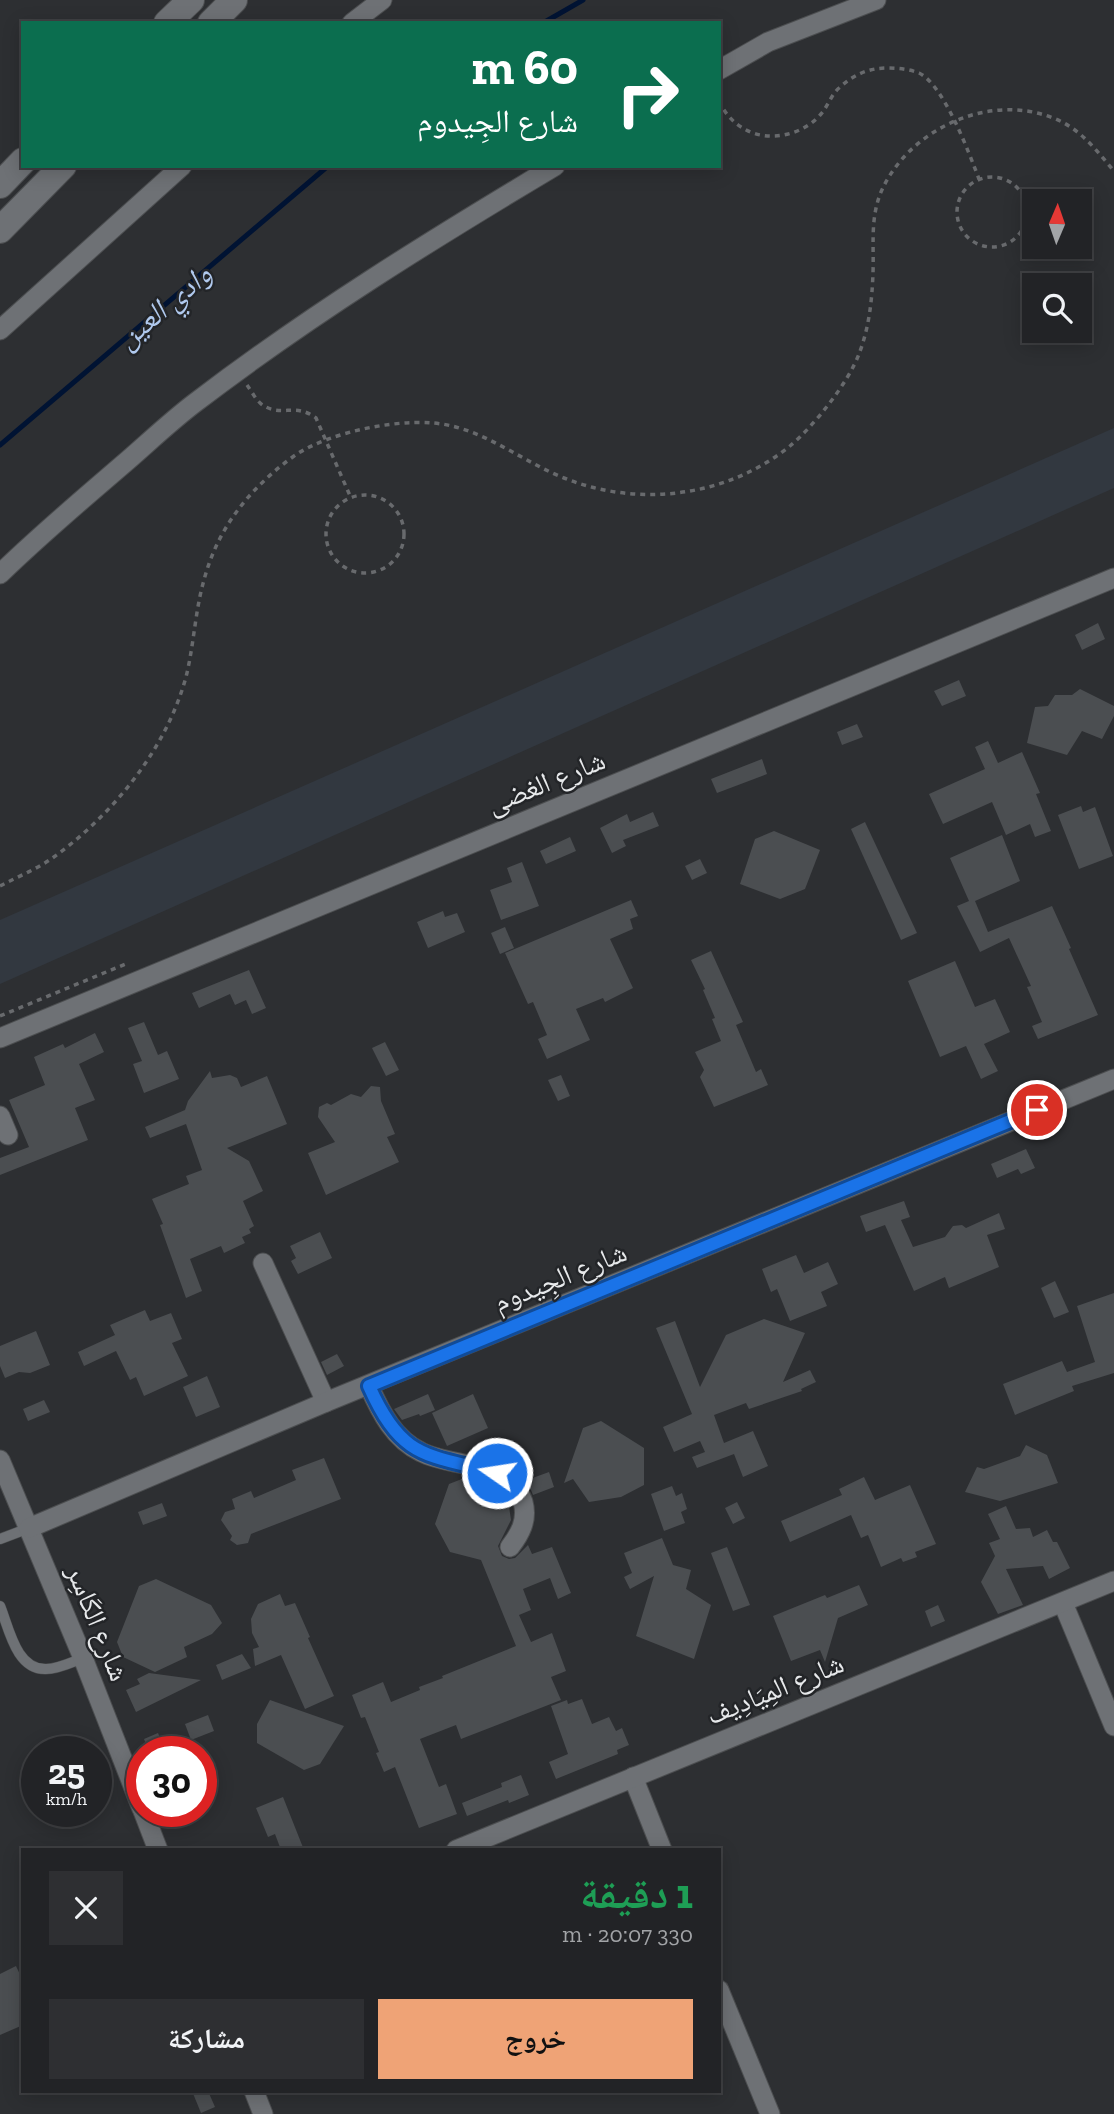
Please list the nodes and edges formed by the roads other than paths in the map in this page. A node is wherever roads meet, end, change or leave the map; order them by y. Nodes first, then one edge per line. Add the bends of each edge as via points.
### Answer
1 (191, 0) edge
2 (234, 0) edge
3 (382, 0) edge
4 (876, 0) edge
5 (169, 21) edge
6 (213, 21) edge
7 (355, 21) edge
8 (721, 69) edge
9 (21, 163) edge
10 (62, 168) edge
11 (180, 168) edge
12 (552, 168) edge
13 (0, 185) edge
14 (0, 230) edge
15 (0, 330) edge
16 (0, 574) edge
17 (1114, 578) edge
18 (0, 1038) edge
19 (1114, 1079) edge
20 (0, 1116) edge
21 (8, 1135) dead end
22 (263, 1263) dead end
23 (369, 1386) junction
24 (326, 1402) junction
25 (0, 1460) edge
26 (29, 1528) junction
27 (0, 1539) edge
28 (510, 1547) dead end
29 (1114, 1581) edge
30 (1063, 1602) junction
31 (0, 1606) edge
32 (83, 1658) junction
33 (1114, 1726) edge
34 (126, 1769) edge
35 (633, 1777) junction
36 (149, 1827) edge
37 (157, 1848) edge
38 (461, 1848) edge
39 (661, 1848) edge
40 (721, 1995) edge
41 (255, 2093) edge
42 (263, 2114) edge
43 (770, 2114) edge

1 - 5 street
2 - 6 street
3 - 7 street
4 - 8 street via 768,42
9 - 13 street
10 - 14 street
11 - 15 street
12 - 16 street via 434,238 239,370 193,404
17 - 18 street, شارع الغضى
19 - 23 street, شارع الجِيدوم
20 - 21 street
22 - 24 street
23 - 24 street, شارع الجِيدوم
23 - 28 street via 390,1427 420,1452 510,1480 524,1506 524,1521
24 - 26 street, شارع الجِيدوم
25 - 26 street, شارع الكَاسِر
26 - 27 lane
26 - 32 street, شارع الكَاسِر
29 - 30 street, شارع المِيَادِيف
30 - 33 street
30 - 35 street, شارع المِيَادِيف
31 - 32 lane via 18,1652 31,1666 50,1669
32 - 34 street, شارع الكَاسِر
35 - 38 street, شارع المِيَادِيف
35 - 39 street
36 - 37 street, شارع الكَاسِر
40 - 43 street
41 - 42 street

